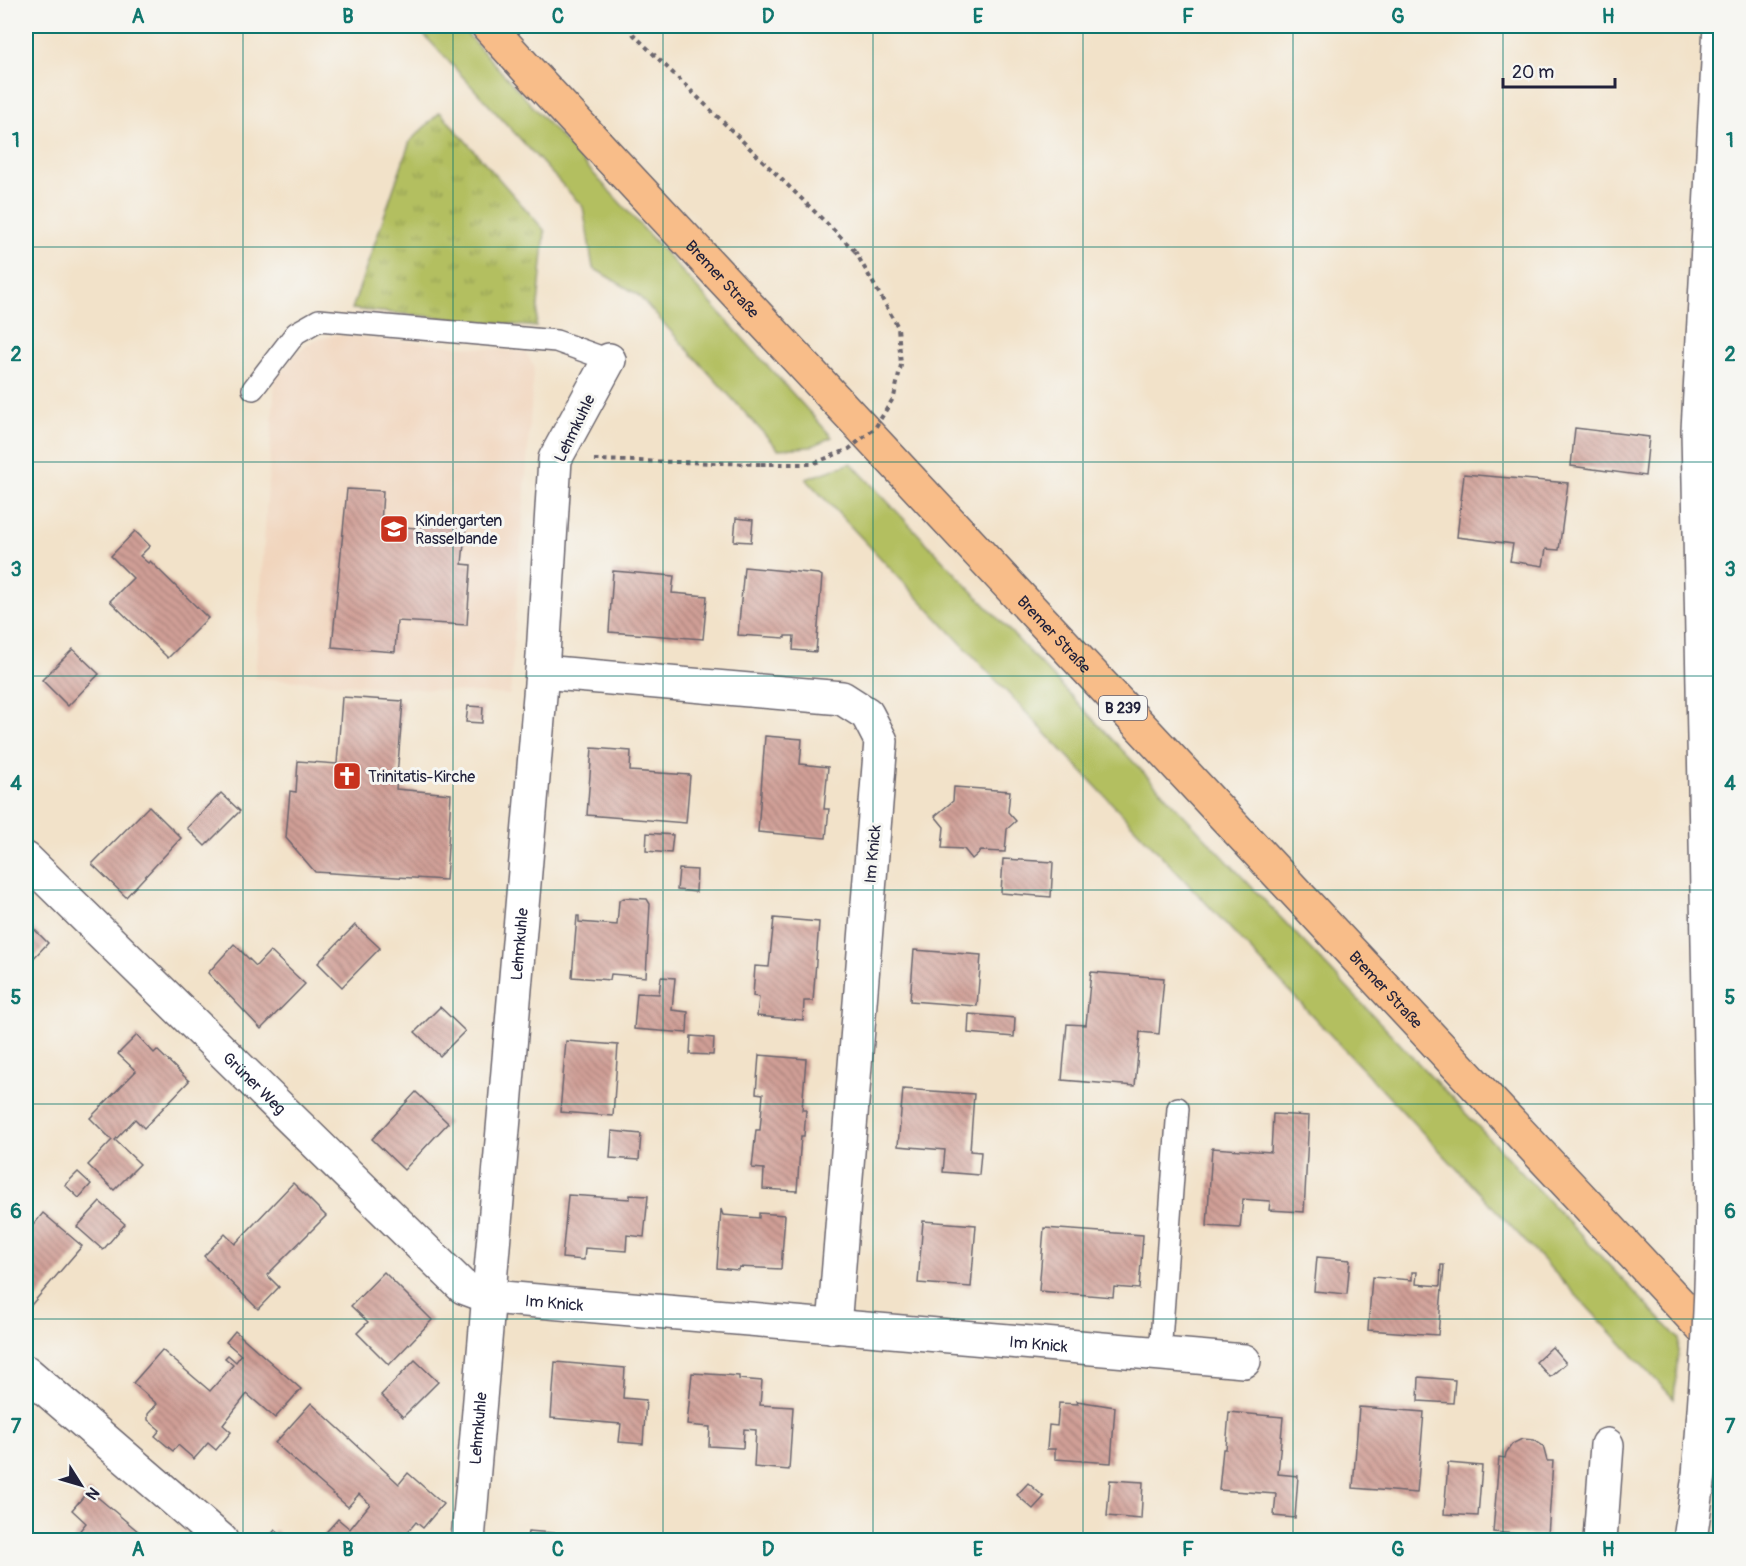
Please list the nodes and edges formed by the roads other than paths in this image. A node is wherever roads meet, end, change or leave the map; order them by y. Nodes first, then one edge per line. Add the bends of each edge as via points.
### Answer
1 (488, 26) edge
2 (1720, 26) edge
3 (609, 360) joint
4 (253, 389) dead end
5 (542, 672) junction
6 (26, 859) edge
7 (1178, 1108) dead end
8 (490, 1297) junction
9 (834, 1327) junction
10 (1720, 1347) edge
11 (1160, 1354) junction
12 (1244, 1361) dead end
13 (26, 1372) edge
14 (1607, 1445) dead end
15 (221, 1540) edge
16 (468, 1540) edge
17 (1600, 1540) edge
18 (1690, 1540) edge

1 - 10 main road, Bremer Straße / B 239
2 - 18 street, bridge via 1698,430 1713,1230 1707,1381
3 - 4 lane via 556,341 320,320 296,333
3 - 5 street, Lehmkuhle via 555,459
5 - 8 street, Lehmkuhle
5 - 9 street, Im Knick via 842,698 867,714 881,741
6 - 8 street, Grüner Weg via 463,1287
7 - 11 lane
8 - 9 street, Im Knick
8 - 16 street, Lehmkuhle
9 - 11 street, Im Knick
11 - 12 street, Im Knick
13 - 15 street
14 - 17 street

